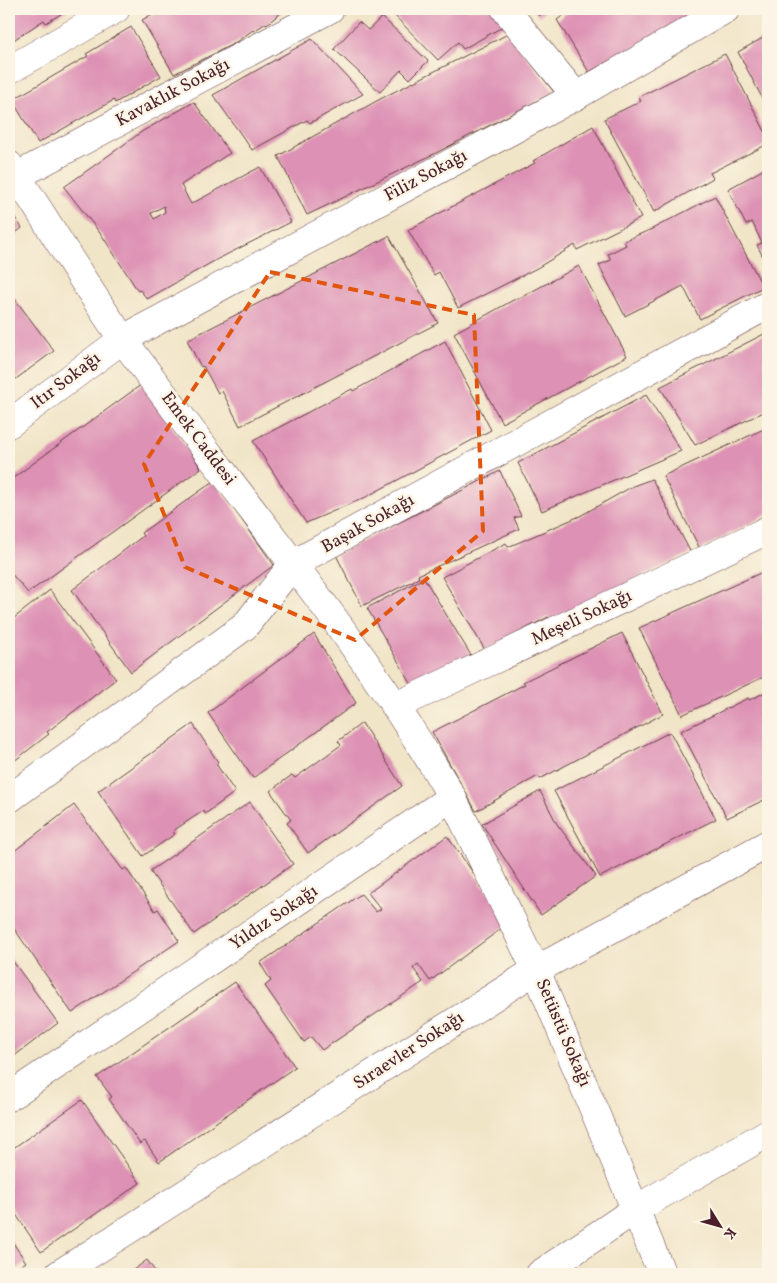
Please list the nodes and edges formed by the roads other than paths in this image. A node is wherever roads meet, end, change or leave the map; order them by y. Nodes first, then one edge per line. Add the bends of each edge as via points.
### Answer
1 (116, 9) edge
2 (330, 9) edge
3 (505, 9) edge
4 (726, 9) edge
5 (9, 70) edge
6 (576, 96) junction
7 (13, 171) edge
8 (768, 305) edge
9 (123, 339) junction
10 (9, 424) edge
11 (768, 530) edge
12 (293, 564) junction
13 (396, 706) junction
14 (452, 798) junction
15 (9, 799) edge
16 (768, 844) edge
17 (536, 970) junction
18 (9, 1097) edge
19 (768, 1133) edge
20 (636, 1210) junction
21 (58, 1274) edge
22 (540, 1274) edge
23 (662, 1274) edge

1 - 5 street
2 - 7 street, Kavaklık Sokağı
3 - 6 street
4 - 6 street, Filiz Sokağı
6 - 9 street, Filiz Sokağı
7 - 9 street, Emek Caddesi
8 - 12 street, Başak Sokağı
9 - 10 street, Itır Sokağı
9 - 12 street, Emek Caddesi
11 - 13 street, Meşeli Sokağı
12 - 13 street, Emek Caddesi
12 - 15 street, Başak Sokağı via 245,626
13 - 14 street
14 - 17 street, Setüstü Sokağı
14 - 18 street, Yıldız Sokağı
16 - 17 street, Sıraevler Sokağı
17 - 20 street, Setüstü Sokağı
17 - 21 street, Sıraevler Sokağı
19 - 20 street
20 - 22 street
20 - 23 street, Setüstü Sokağı

